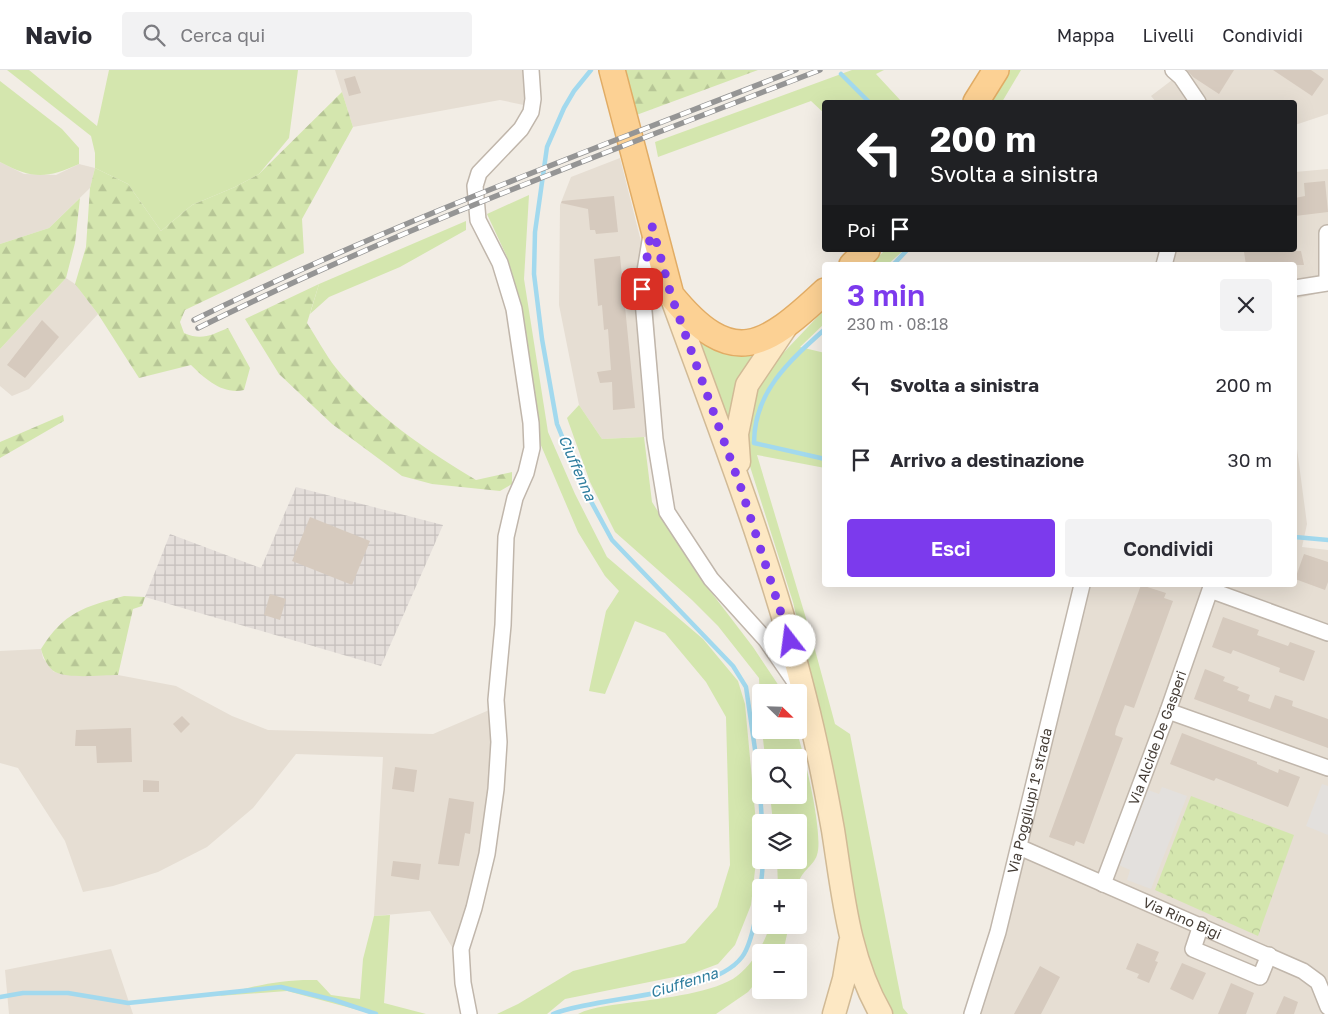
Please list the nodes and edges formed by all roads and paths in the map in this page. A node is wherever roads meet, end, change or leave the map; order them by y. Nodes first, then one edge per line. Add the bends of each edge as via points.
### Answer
1 (531, 70) edge
2 (612, 70) edge
3 (996, 70) edge
4 (1173, 70) edge
5 (977, 100) edge
6 (1197, 100) edge
7 (652, 226) junction
8 (1327, 233) edge
9 (865, 252) edge
10 (855, 262) edge
11 (1297, 288) edge
12 (822, 294) edge
13 (671, 295) junction
14 (786, 327) junction
15 (741, 488) junction
16 (1082, 587) edge
17 (1204, 587) edge
18 (1328, 634) edge
19 (796, 684) edge
20 (802, 684) edge
21 (808, 711) edge
22 (1168, 711) junction
23 (1328, 768) edge
24 (1019, 847) junction
25 (1103, 884) junction
26 (1201, 925) junction
27 (850, 940) junction
28 (1269, 956) junction
29 (1323, 983) edge
30 (1328, 1007) edge
31 (469, 1014) edge
32 (834, 1014) edge
33 (881, 1014) edge
34 (972, 1014) edge

1 - 31 street via 533,99 530,112 521,129 479,173 475,186 478,220 500,263 514,308 532,423 532,448 506,537 496,700 499,742 496,789 487,854 461,949
2 - 7 main road
3 - 5 main road
4 - 6 street
7 - 13 main road
7 - 19 street via 642,289 655,439 667,512 711,579 766,640
8 - 11 street via 1326,282
9 - 10 main road
12 - 14 main road
13 - 14 main road via 694,320 724,340 757,342
13 - 15 main road
14 - 15 main road via 747,386 737,434
15 - 20 main road via 780,604
16 - 24 street, Via Poggilupi 1° strada
17 - 18 street, Via Alcide De Gasperi
17 - 22 street, Via Alcide De Gasperi
21 - 27 main road via 832,827
22 - 23 street
22 - 25 street, Via Alcide De Gasperi
24 - 25 street, Via Rino Bigi
24 - 34 street, Via Poggilupi 1° strada via 987,973
25 - 26 street, Via Rino Bigi
26 - 28 street, Via Rino Bigi
26 - 28 street via 1193,949 1260,977
27 - 32 main road via 843,986
27 - 33 main road via 864,981
28 - 29 street, Via Rino Bigi
29 - 30 street, Via Rino Bigi

